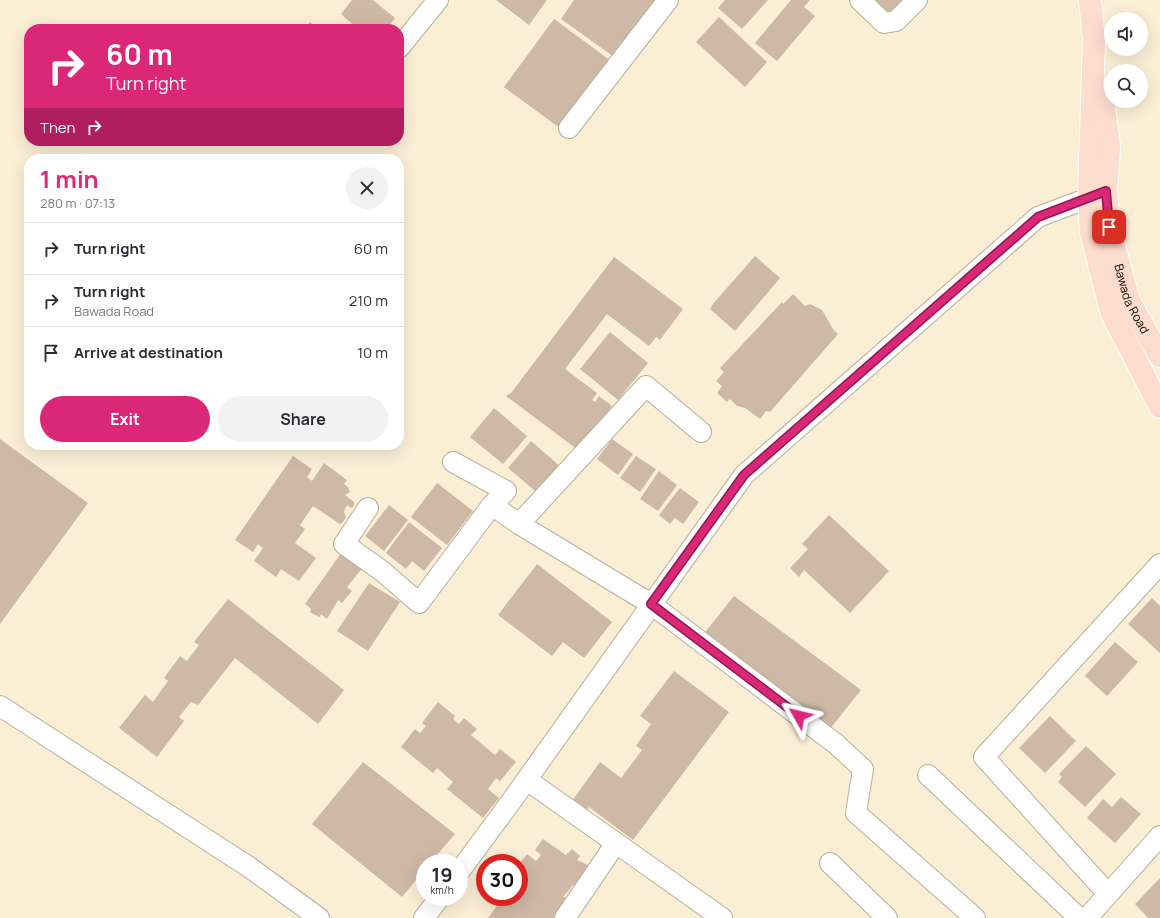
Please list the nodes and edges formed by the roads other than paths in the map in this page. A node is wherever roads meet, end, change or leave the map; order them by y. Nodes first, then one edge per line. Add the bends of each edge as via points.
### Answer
1 (438, 0) edge
2 (668, 0) edge
3 (860, 0) edge
4 (917, 0) edge
5 (1090, 0) edge
6 (1099, 0) edge
7 (404, 42) edge
8 (570, 128) dead end
9 (1098, 194) junction
10 (1160, 356) edge
11 (1160, 407) edge
12 (701, 432) dead end
13 (454, 462) dead end
14 (492, 505) junction
15 (368, 508) dead end
16 (519, 524) junction
17 (1160, 564) edge
18 (651, 604) junction
19 (0, 706) edge
20 (928, 775) dead end
21 (526, 780) junction
22 (1160, 836) edge
23 (616, 843) junction
24 (468, 860) edge
25 (830, 863) dead end
26 (1108, 894) junction
27 (433, 906) edge
28 (319, 918) edge
29 (424, 918) edge
30 (565, 918) edge
31 (722, 918) edge
32 (887, 918) edge
33 (975, 918) edge
34 (1079, 918) edge
35 (1087, 918) edge

1 - 7 street
2 - 8 street
3 - 4 street via 884,23 896,21
5 - 9 main road via 1094,42
6 - 9 main road, Bawada Road via 1103,42 1102,86 1109,147
9 - 10 main road, Bawada Road via 1129,301
9 - 11 main road via 1091,232 1102,280 1112,314
9 - 18 street via 1038,217 744,475
12 - 16 street via 646,386
13 - 14 street via 506,491
14 - 15 street via 419,603 382,571 344,544
14 - 16 street
16 - 18 street
17 - 26 street via 984,757
18 - 21 street
18 - 33 street via 836,744 863,769 856,813
19 - 28 street via 249,867
20 - 34 street
21 - 23 street
21 - 24 street
22 - 26 street
23 - 30 street
23 - 31 street
25 - 32 street
26 - 35 street
27 - 29 street

